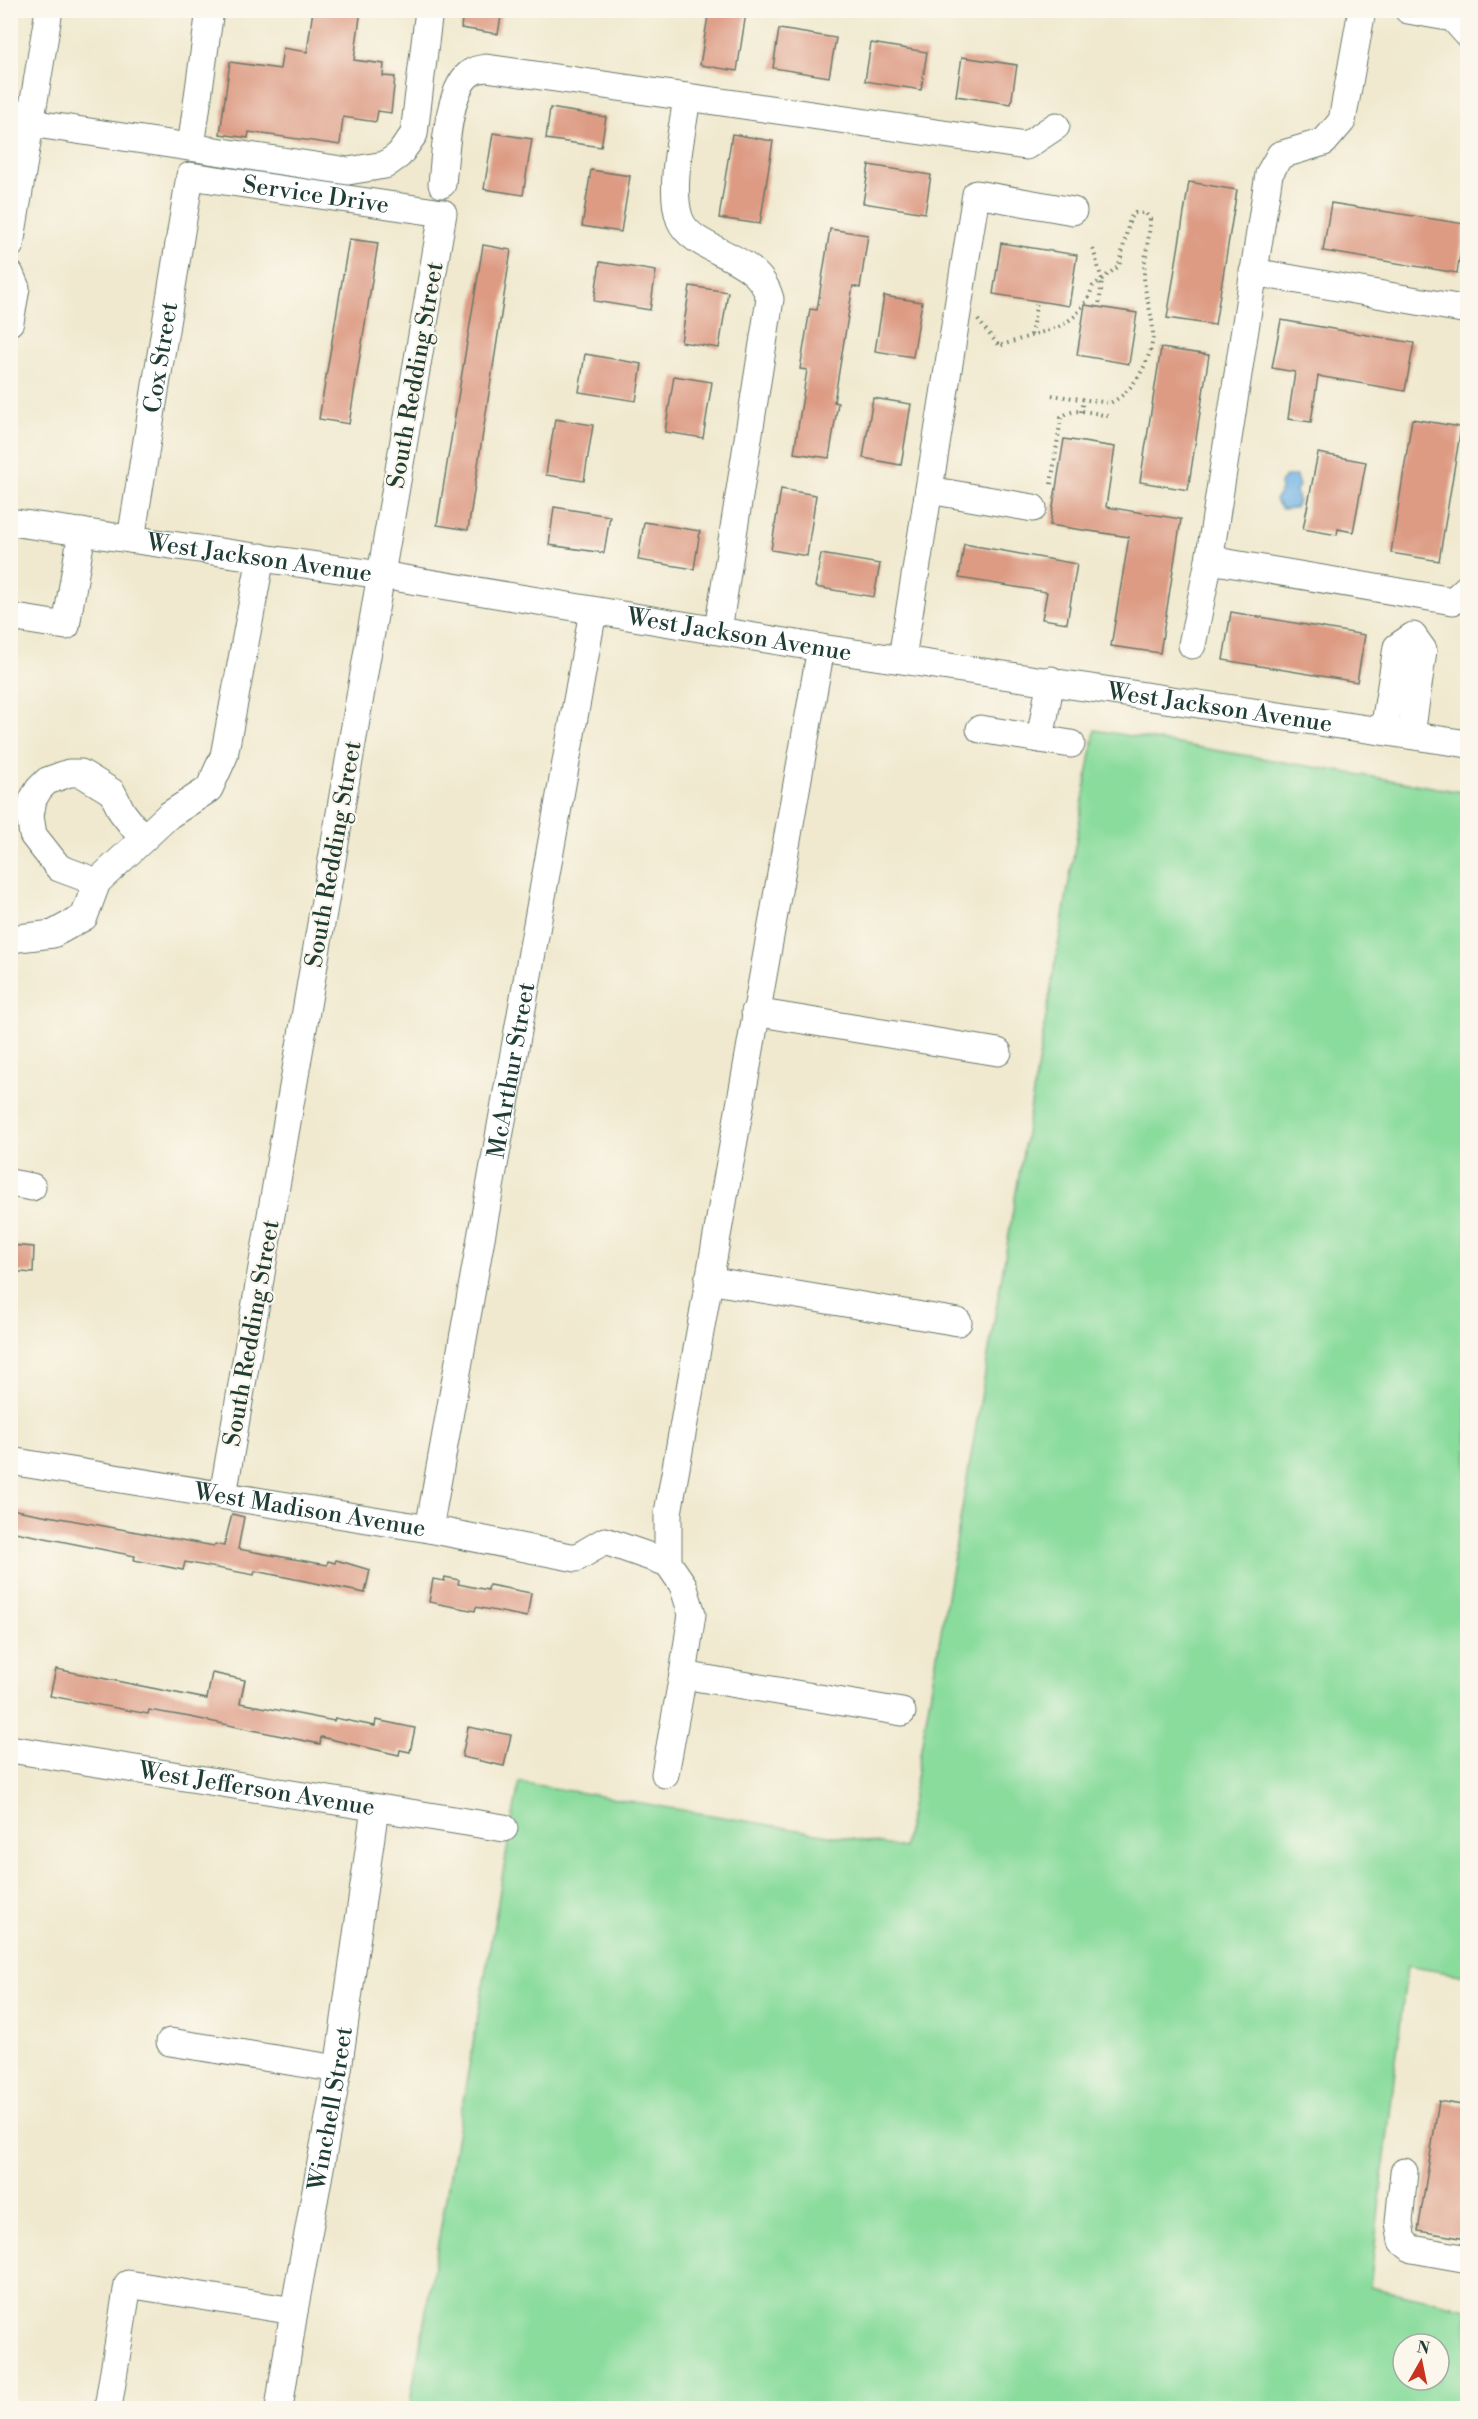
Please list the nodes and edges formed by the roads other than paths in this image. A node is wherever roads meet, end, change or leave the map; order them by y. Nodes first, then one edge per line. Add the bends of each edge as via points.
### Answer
1 (49, 10) edge
2 (210, 10) edge
3 (429, 10) edge
4 (1362, 10) edge
5 (1408, 10) edge
6 (1467, 35) edge
7 (687, 97) junction
8 (21, 122) edge
9 (1056, 126) dead end
10 (191, 147) junction
11 (190, 176) joint
12 (442, 184) dead end
13 (1073, 211) dead end
14 (443, 213) joint
15 (10, 245) edge
16 (1253, 272) junction
17 (10, 274) edge
18 (1467, 310) edge
19 (10, 322) edge
20 (929, 490) junction
21 (1034, 508) dead end
22 (10, 522) edge
23 (82, 532) junction
24 (131, 538) junction
25 (1210, 555) junction
26 (261, 557) junction
27 (381, 575) junction
28 (1467, 587) edge
29 (1420, 596) junction
30 (593, 611) junction
31 (10, 617) edge
32 (718, 630) junction
33 (1413, 636) junction
34 (1192, 645) dead end
35 (821, 648) junction
36 (902, 658) junction
37 (1051, 680) junction
38 (980, 729) dead end
39 (1384, 731) junction
40 (1411, 735) junction
41 (1040, 739) junction
42 (1071, 744) dead end
43 (1467, 744) edge
44 (143, 839) junction
45 (97, 882) junction
46 (10, 939) edge
47 (755, 1012) junction
48 (998, 1052) dead end
49 (708, 1280) junction
50 (958, 1322) dead end
51 (10, 1461) edge
52 (223, 1495) junction
53 (429, 1529) junction
54 (668, 1563) junction
55 (683, 1675) junction
56 (902, 1713) dead end
57 (10, 1749) edge
58 (666, 1774) dead end
59 (375, 1808) junction
60 (504, 1828) dead end
61 (171, 2042) dead end
62 (338, 2069) junction
63 (1404, 2172) dead end
64 (1467, 2259) edge
65 (294, 2311) junction
66 (108, 2409) edge
67 (279, 2409) edge

1 - 8 street
2 - 10 street
3 - 10 street via 414,134 386,165 348,171
4 - 16 street via 1342,121 1324,142 1280,154 1269,174
5 - 6 street via 1453,18
7 - 9 street via 1026,146
7 - 12 street via 486,68 472,72 460,86 452,105
7 - 32 street via 676,196 681,221 690,233 752,270 767,285 770,299
8 - 10 street
8 - 15 street
11 - 14 street, Service Drive
11 - 24 street, Cox Street
13 - 20 street via 976,194
14 - 27 street, South Redding Street
16 - 18 street
16 - 25 street
17 - 19 street via 16,288
20 - 21 street
20 - 36 street
22 - 23 street, West Jackson Avenue
23 - 24 street, West Jackson Avenue
23 - 31 street via 66,626
24 - 26 street, West Jackson Avenue
25 - 29 street via 1222,562
25 - 34 street
26 - 27 street, West Jackson Avenue
26 - 44 street via 224,756 208,789 169,815
27 - 30 street, West Jackson Avenue
27 - 52 street, South Redding Street
28 - 29 street via 1453,601
29 - 33 street
30 - 32 street, West Jackson Avenue
30 - 53 street, McArthur Street
32 - 35 street, West Jackson Avenue
33 - 39 street via 1397,647
33 - 40 street via 1423,650
35 - 36 street, West Jackson Avenue
35 - 47 street
36 - 37 street, West Jackson Avenue
37 - 39 street, West Jackson Avenue
37 - 41 street
38 - 41 street
39 - 40 street, West Jackson Avenue
40 - 43 street, West Jackson Avenue
41 - 42 street
44 - 45 street
44 - 45 street via 112,792 81,773 47,781 33,799 33,835 59,868
45 - 46 street via 84,917 53,934
47 - 48 street
47 - 49 street
49 - 50 street
49 - 54 street via 668,1513
51 - 52 street, West Madison Avenue
52 - 53 street, West Madison Avenue
53 - 54 street, West Madison Avenue via 576,1558 605,1541
54 - 55 street via 683,1585 692,1614
55 - 56 street
55 - 58 street
57 - 59 street, West Jefferson Avenue
59 - 60 street, West Jefferson Avenue
59 - 62 street, Winchell Street
61 - 62 street
62 - 65 street, Winchell Street
63 - 64 street via 1399,2222 1402,2241 1412,2249
65 - 66 street via 128,2284
65 - 67 street, Winchell Street

